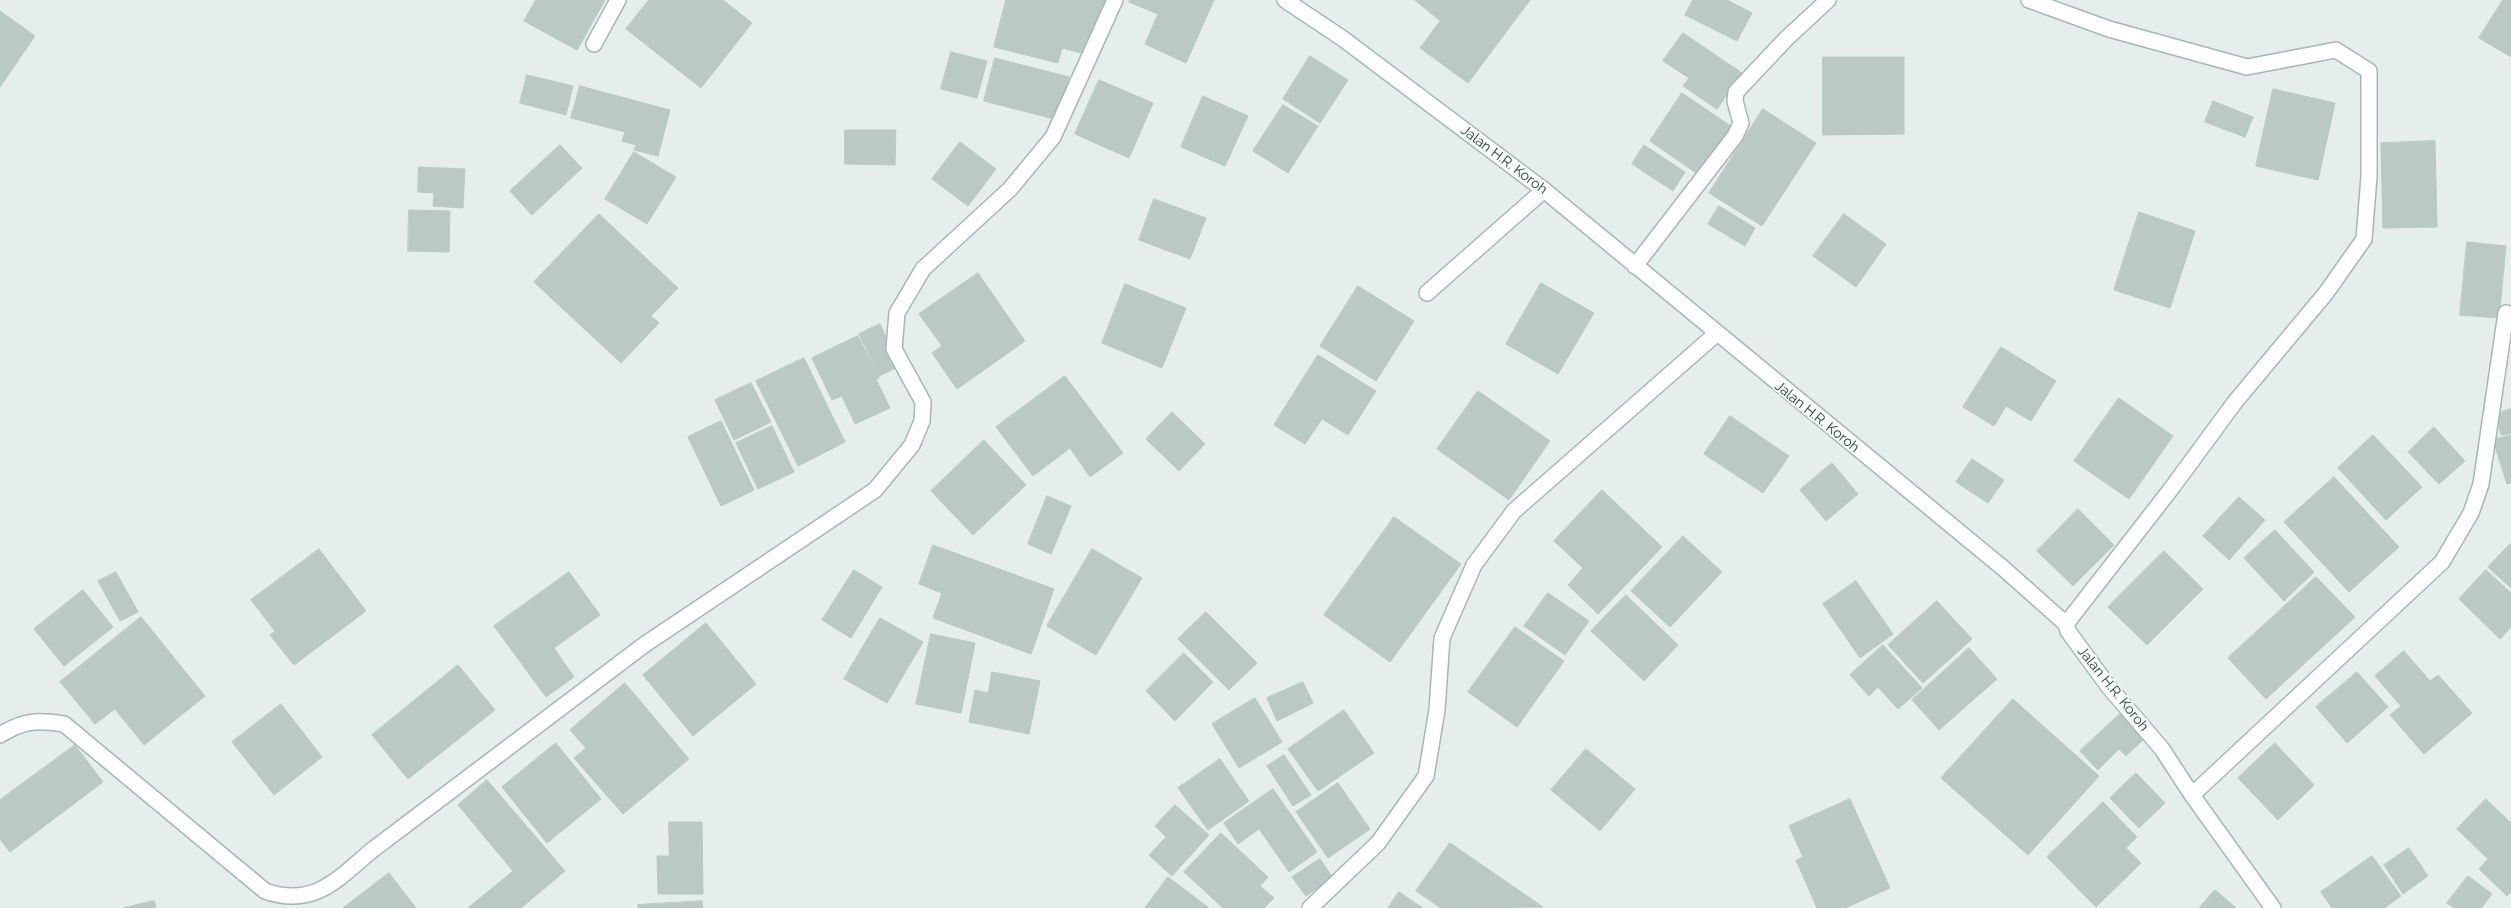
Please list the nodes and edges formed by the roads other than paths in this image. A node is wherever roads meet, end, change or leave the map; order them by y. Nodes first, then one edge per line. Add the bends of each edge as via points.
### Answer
1 (618, 0) edge
2 (1115, 0) edge
3 (1285, 0) edge
4 (1828, 0) edge
5 (2029, 0) edge
6 (594, 44) dead end
7 (1544, 190) junction
8 (1635, 266) junction
9 (1427, 293) dead end
10 (2506, 313) dead end
11 (1716, 334) junction
12 (2066, 624) junction
13 (0, 735) edge
14 (2192, 795) junction
15 (1310, 908) edge
16 (2273, 908) edge

1 - 6 street
2 - 13 street via 1053,138 1010,189 923,269 897,313 894,349 923,402 922,422 912,445 875,490 644,645 371,851 330,886 293,898 265,891 64,724 42,720 18,724
3 - 7 street, Jalan H.R. Koroh via 1342,38
4 - 8 street via 1736,92 1741,123 1735,136
5 - 12 street via 2109,29 2247,67 2336,50 2369,71 2369,177 2364,239 2326,293 2235,402
7 - 8 street, Jalan H.R. Koroh
7 - 9 street
8 - 11 street, Jalan H.R. Koroh
10 - 14 street via 2481,484 2471,513 2442,562
11 - 12 street, Jalan H.R. Koroh via 2003,568
11 - 15 street via 1514,511 1474,565 1442,638 1437,710 1426,776 1378,843
12 - 14 street, Jalan H.R. Koroh via 2108,686 2162,749
14 - 16 street, Jalan H.R. Koroh

